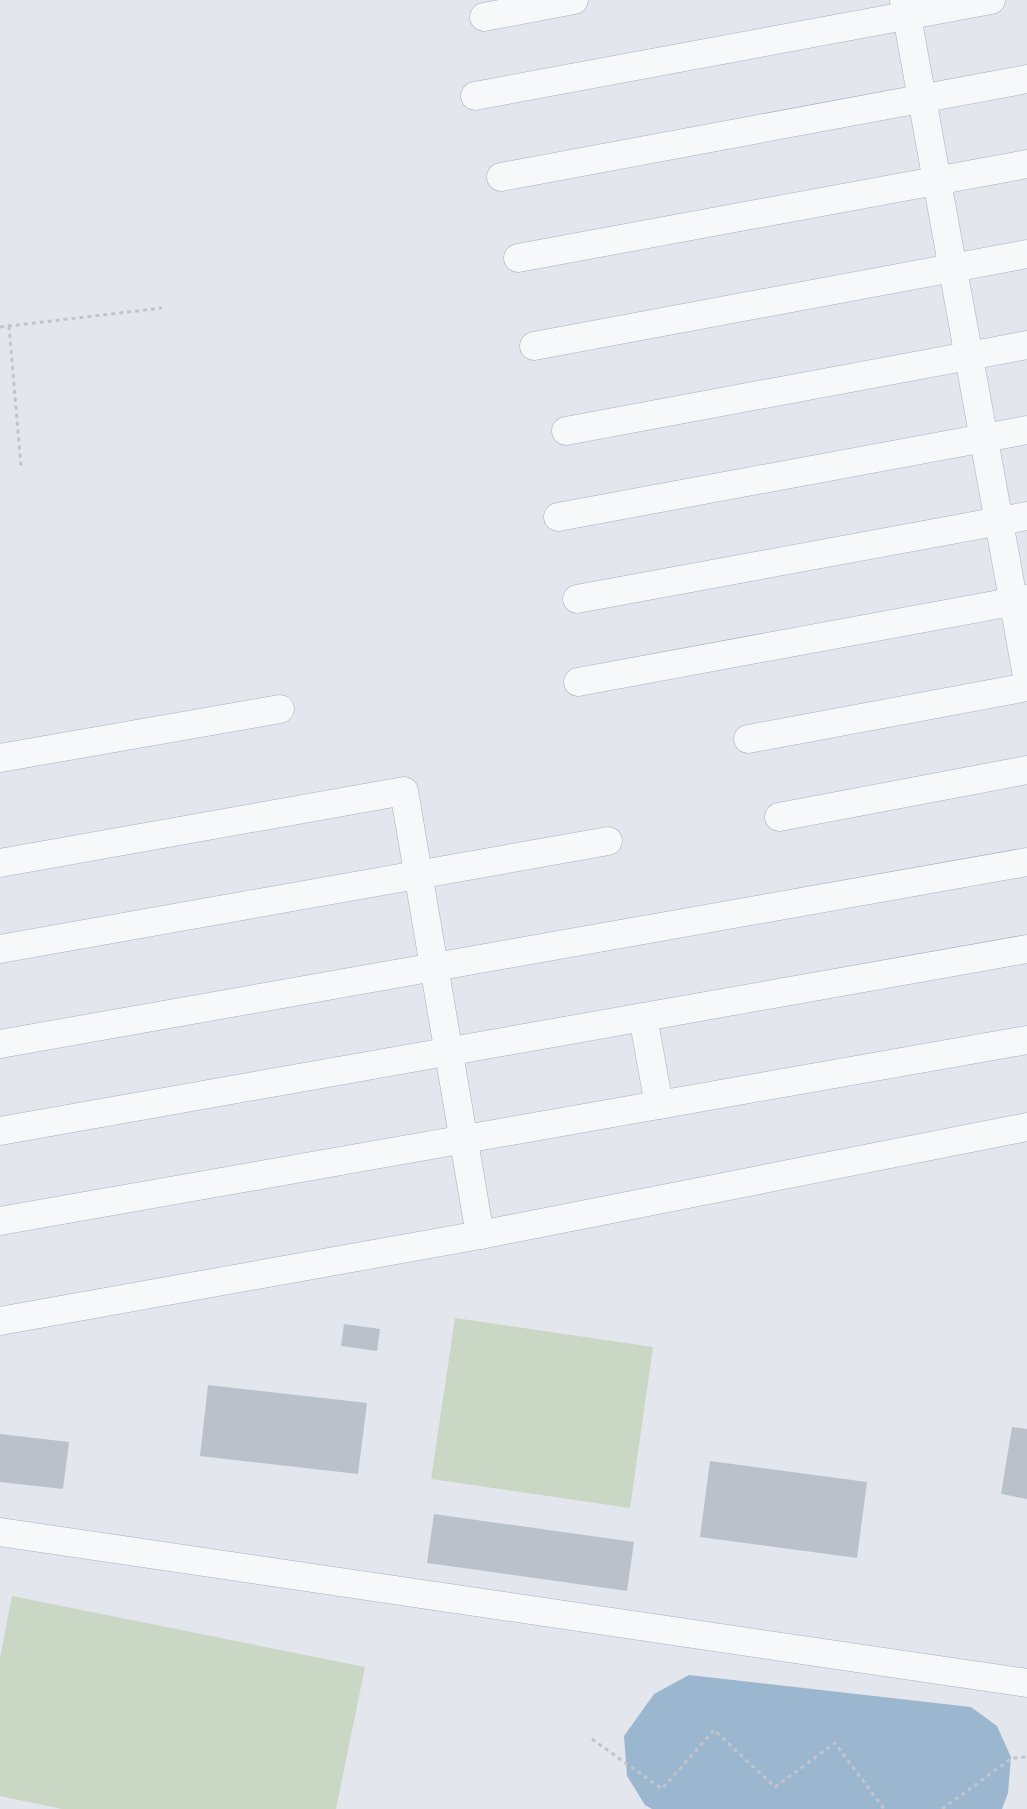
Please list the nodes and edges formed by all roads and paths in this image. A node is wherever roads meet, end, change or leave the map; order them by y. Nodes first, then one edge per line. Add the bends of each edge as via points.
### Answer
1 (574, 0) edge
2 (991, 0) edge
3 (905, 8) edge
4 (484, 17) dead end
5 (1027, 80) edge
6 (474, 96) dead end
7 (922, 99) junction
8 (1027, 164) edge
9 (501, 177) dead end
10 (937, 181) junction
11 (1027, 254) edge
12 (518, 258) dead end
13 (952, 268) junction
14 (162, 308) dead end
15 (9, 326) junction
16 (0, 327) edge
17 (1027, 345) edge
18 (534, 346) dead end
19 (969, 356) junction
20 (1027, 430) edge
21 (566, 431) dead end
22 (984, 438) junction
23 (21, 466) dead end
24 (1027, 516) edge
25 (558, 517) dead end
26 (999, 521) junction
27 (577, 599) dead end
28 (1020, 600) edge
29 (1027, 676) edge
30 (578, 682) dead end
31 (1027, 687) edge
32 (280, 709) dead end
33 (748, 739) dead end
34 (0, 758) edge
35 (1027, 770) edge
36 (779, 816) dead end
37 (608, 841) dead end
38 (0, 862) edge
39 (1027, 862) edge
40 (418, 875) junction
41 (0, 949) edge
42 (1027, 950) edge
43 (434, 967) junction
44 (643, 1017) junction
45 (1027, 1040) edge
46 (0, 1044) edge
47 (449, 1052) junction
48 (659, 1106) junction
49 (1027, 1127) edge
50 (0, 1131) edge
51 (464, 1140) junction
52 (0, 1222) edge
53 (480, 1235) junction
54 (0, 1321) edge
55 (0, 1532) edge
56 (1027, 1683) edge
57 (592, 1739) dead end
58 (1027, 1757) edge
59 (884, 1809) edge
60 (942, 1809) edge

1 - 4 street
2 - 3 street
3 - 6 street
3 - 7 street
5 - 7 street
7 - 9 street
7 - 10 street
8 - 10 street
10 - 12 street
10 - 13 street
11 - 13 street
13 - 18 street
13 - 19 street
14 - 15 path
15 - 16 path
15 - 23 path
17 - 19 street
19 - 21 street
19 - 22 street
20 - 22 street
22 - 25 street
22 - 26 street
24 - 26 street
26 - 27 street
26 - 28 street
28 - 29 street
28 - 30 street
31 - 33 street
32 - 34 street
35 - 36 street
37 - 40 street
38 - 40 street via 404,791
39 - 43 street
40 - 41 street
40 - 43 street
42 - 44 street
43 - 46 street
43 - 47 street
44 - 47 street
44 - 48 street
45 - 48 street
47 - 50 street
47 - 51 street
48 - 51 street
49 - 53 street
51 - 52 street
51 - 53 street
53 - 54 street
55 - 56 street
57 - 59 path via 662,1789 714,1730 775,1787 835,1742
58 - 60 path via 1012,1758

